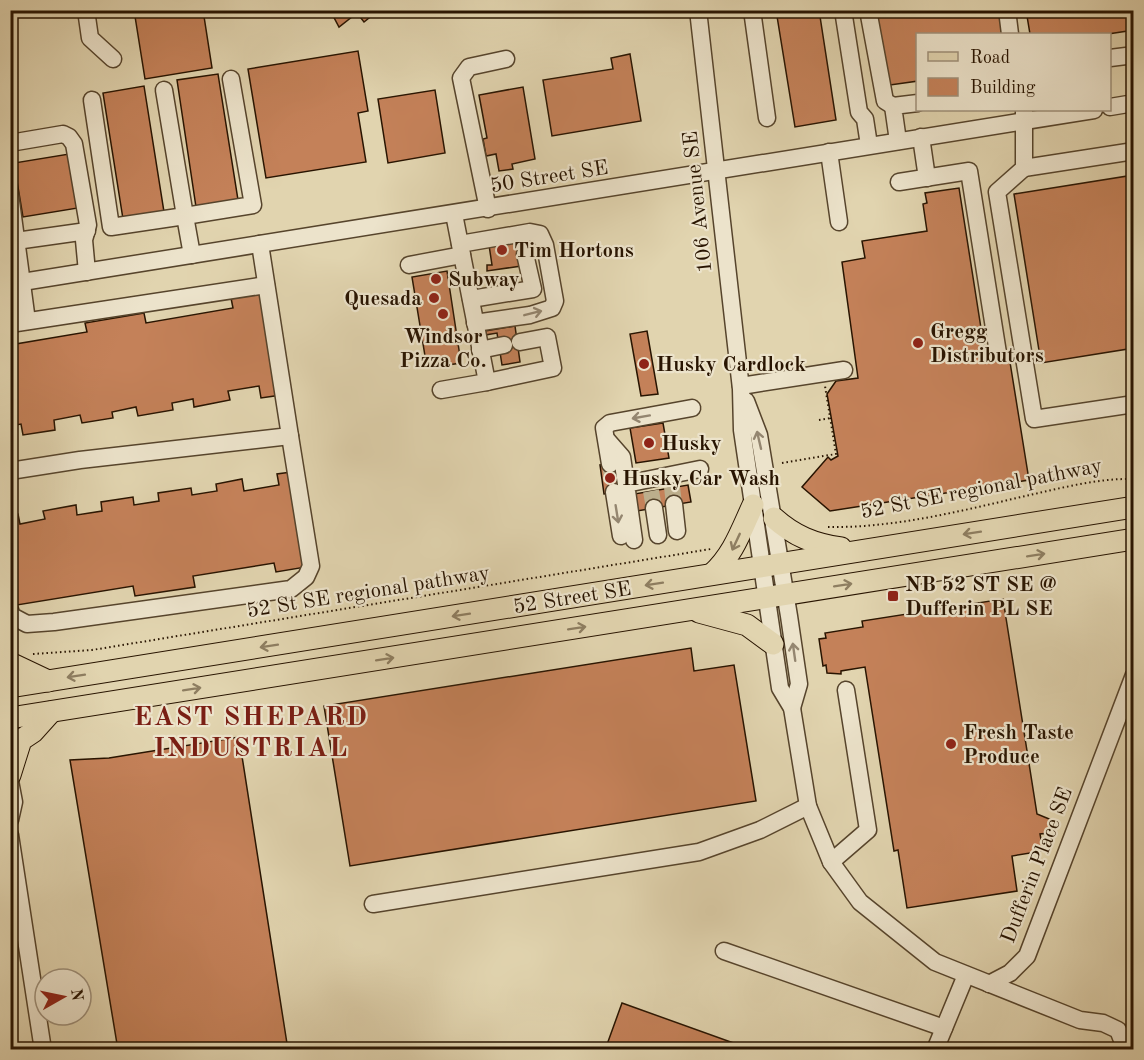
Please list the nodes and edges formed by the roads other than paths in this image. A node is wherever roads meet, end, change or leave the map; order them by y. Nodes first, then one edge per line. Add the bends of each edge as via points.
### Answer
1 (86, 10) edge
2 (698, 10) edge
3 (752, 10) edge
4 (843, 10) edge
5 (868, 10) edge
6 (1007, 10) edge
7 (1018, 10) edge
8 (1010, 33) edge
9 (1021, 33) edge
10 (1134, 55) edge
11 (1111, 58) edge
12 (114, 59) dead end
13 (506, 59) dead end
14 (231, 79) dead end
15 (164, 90) dead end
16 (92, 100) dead end
17 (916, 103) edge
18 (1134, 104) edge
19 (893, 106) junction
20 (1111, 107) edge
21 (1080, 111) edge
22 (1023, 115) edge
23 (767, 118) dead end
24 (921, 137) junction
25 (898, 141) junction
26 (10, 143) edge
27 (868, 145) junction
28 (1134, 151) edge
29 (829, 152) junction
30 (1024, 168) junction
31 (716, 170) junction
32 (927, 178) junction
33 (899, 182) dead end
34 (10, 194) edge
35 (488, 209) junction
36 (454, 214) junction
37 (185, 216) junction
38 (839, 222) dead end
39 (13, 230) edge
40 (87, 231) junction
41 (260, 244) junction
42 (461, 249) junction
43 (525, 254) dead end
44 (192, 255) junction
45 (409, 265) dead end
46 (87, 272) junction
47 (15, 283) edge
48 (266, 285) junction
49 (471, 299) junction
50 (27, 321) junction
51 (475, 323) junction
52 (10, 324) edge
53 (480, 350) junction
54 (998, 353) dead end
55 (844, 370) dead end
56 (487, 382) junction
57 (741, 388) junction
58 (441, 390) dead end
59 (1134, 404) edge
60 (693, 408) dead end
61 (290, 436) junction
62 (608, 441) junction
63 (610, 464) tunnel mouth
64 (700, 469) dead end
65 (10, 471) edge
66 (620, 488) junction
67 (675, 504) tunnel mouth
68 (753, 505) junction
69 (1134, 507) edge
70 (654, 508) tunnel mouth
71 (774, 518) junction
72 (677, 531) dead end
73 (658, 535) dead end
74 (627, 538) dead end
75 (1134, 539) edge
76 (856, 551) junction
77 (771, 565) junction
78 (712, 574) junction
79 (776, 596) junction
80 (10, 610) edge
81 (689, 610) junction
82 (773, 644) junction
83 (18, 659) edge
84 (1134, 675) edge
85 (48, 681) junction
86 (10, 687) edge
87 (846, 690) dead end
88 (792, 708) junction
89 (51, 712) junction
90 (10, 718) edge
91 (10, 775) edge
92 (10, 781) edge
93 (808, 806) junction
94 (10, 820) edge
95 (10, 835) edge
96 (831, 862) junction
97 (13, 863) edge
98 (373, 904) dead end
99 (724, 951) dead end
100 (966, 975) junction
101 (989, 984) junction
102 (944, 1028) junction
103 (43, 1050) edge
104 (935, 1050) edge
105 (1126, 1050) edge

1 - 12 street via 90,38
2 - 31 street, 106 Avenue SE
3 - 23 street
4 - 27 street
5 - 19 street via 879,80 885,101
6 - 8 street
7 - 9 street
10 - 11 street
13 - 35 street via 469,67 461,78
14 - 37 street via 253,205
15 - 37 street
16 - 37 street via 111,227
17 - 19 street
18 - 20 street
19 - 25 street
21 - 22 street, 50 Street SE
22 - 24 street, 50 Street SE
22 - 30 street
24 - 25 street, 50 Street SE
24 - 32 street
25 - 27 street, 50 Street SE
26 - 40 street via 63,134 69,137 74,144
27 - 29 street, 50 Street SE
28 - 30 street
29 - 31 street, 50 Street SE
29 - 38 street
30 - 59 street via 997,192 1034,419
31 - 35 street, 50 Street SE
31 - 57 street, 106 Avenue SE
32 - 33 street
32 - 54 street via 969,171
34 - 39 street
35 - 36 street, 50 Street SE
36 - 41 street, 50 Street SE
36 - 42 street
37 - 44 street
39 - 40 street
39 - 47 street
40 - 46 street
41 - 44 street, 50 Street SE
41 - 48 street
42 - 45 street
42 - 49 street
51 -> 42 street via 552,308 555,301 545,245 540,234 530,232
43 - 49 street via 533,289
44 - 46 street, 50 Street SE
46 - 47 street, 50 Street SE
47 - 50 street
48 - 50 street
48 - 61 street
49 - 51 street
50 - 52 street
51 - 53 street
53 - 56 street
53 - 56 street via 547,337 553,368
55 - 57 street
56 - 58 street
57 - 68 street, 106 Avenue SE via 742,430
71 -> 57 street, 106 Avenue SE via 759,435
60 -> 62 street via 610,423 604,428
61 - 65 street
61 - 80 street via 311,566 306,577 291,589 54,622 27,624 12,616
62 - 63 street
62 - 66 street via 622,457
64 - 66 street via 672,481
66 - 74 street
67 - 72 street
68 - 77 street, 106 Avenue SE
68 -> 78 main road via 734,548
69 -> 76 main road, 52 Street SE
70 - 73 street
71 - 76 main road via 787,530 813,543
71 - 77 street, 106 Avenue SE
79 -> 75 main road, 52 Street SE
76 - 77 main road, 52 Street SE
77 - 78 main road, 52 Street SE
77 - 79 street, 106 Avenue SE
78 -> 85 main road, 52 Street SE
79 - 81 main road, 52 Street SE
79 - 82 street
88 -> 79 street via 799,684
81 - 82 main road via 747,625
89 -> 81 main road, 52 Street SE
82 - 88 street via 780,688
83 - 85 main road
84 - 101 street, Dufferin Place SE via 1027,956 1010,973
85 - 86 main road, 52 Street SE
87 - 96 street via 868,830
88 - 93 street
89 - 90 main road, 52 Street SE
89 - 91 main road via 21,740
92 - 94 street via 14,802
93 - 96 street
93 - 98 street via 760,830 699,852
95 - 97 street
96 - 100 street via 860,902 935,962
97 - 103 street
99 - 102 street
100 - 101 street
100 - 102 street
101 - 105 street via 1080,1020 1118,1030
102 - 104 street

